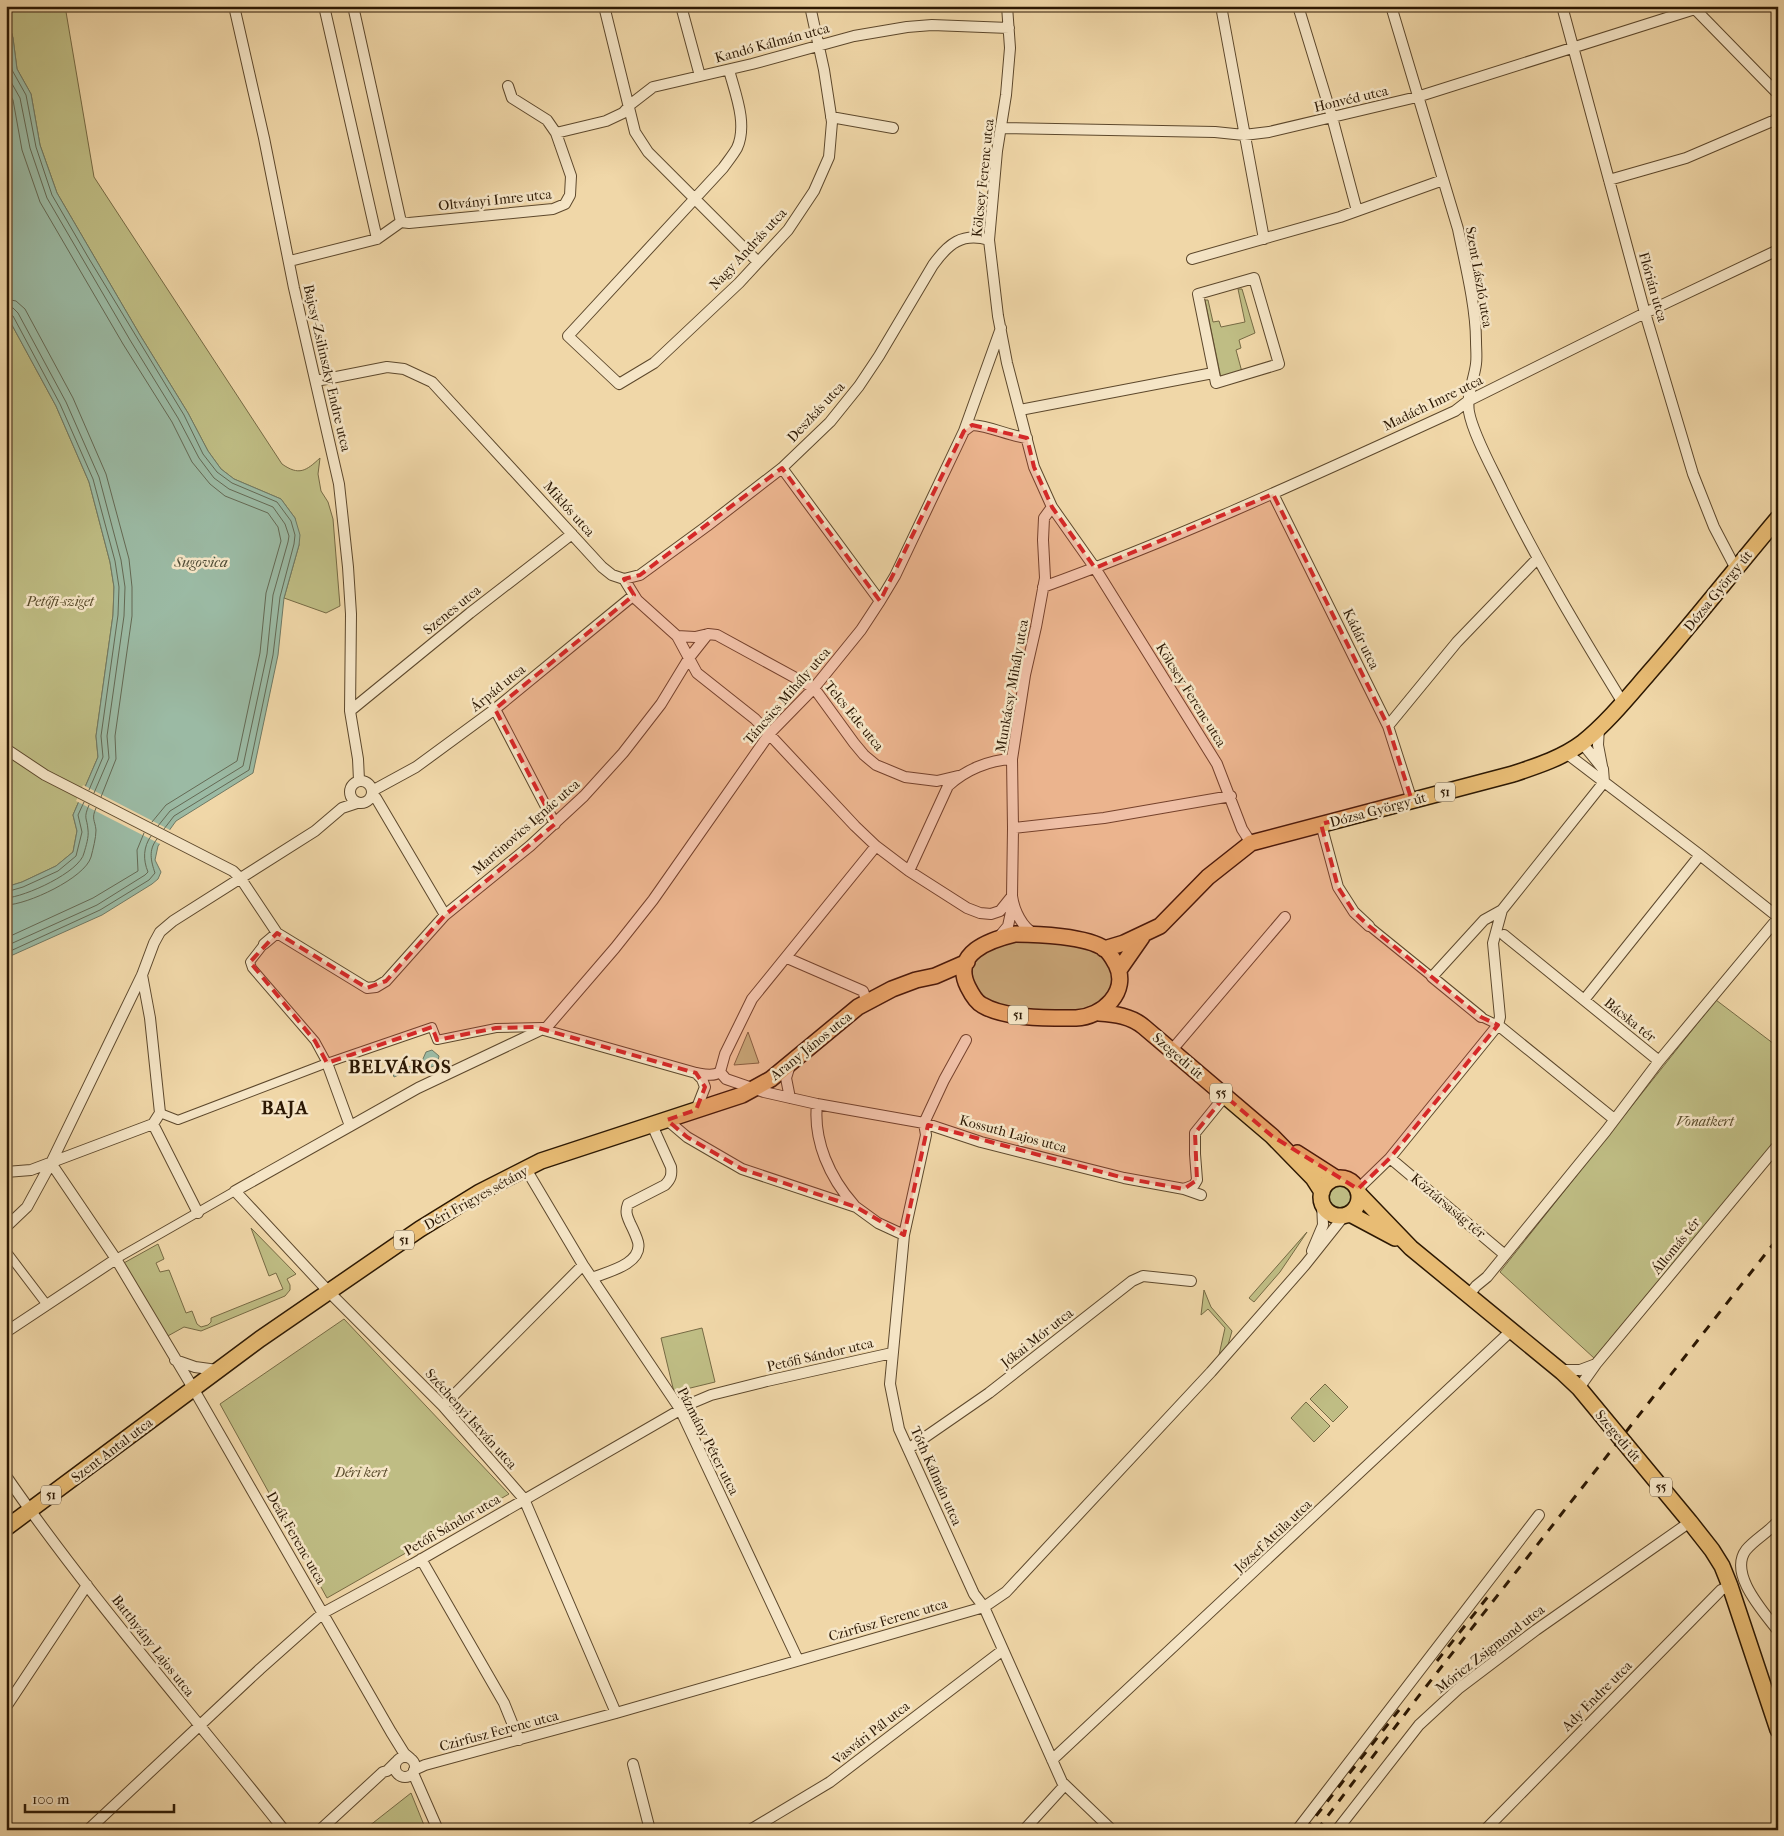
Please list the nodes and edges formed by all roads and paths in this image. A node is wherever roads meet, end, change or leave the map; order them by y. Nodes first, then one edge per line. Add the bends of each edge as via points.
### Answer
1 (234, 6) edge
2 (324, 6) edge
3 (353, 6) edge
4 (604, 6) edge
5 (681, 6) edge
6 (810, 6) edge
7 (1007, 6) edge
8 (1222, 6) edge
9 (1298, 6) edge
10 (1392, 6) edge
11 (1562, 6) edge
12 (1693, 8) edge
13 (1008, 28) junction
14 (818, 46) junction
15 (1573, 49) junction
16 (728, 70) junction
17 (700, 76) junction
18 (508, 86) dead end
19 (1778, 94) edge
20 (1417, 97) junction
21 (628, 108) junction
22 (1778, 115) edge
23 (832, 117) junction
24 (1332, 117) junction
25 (893, 128) dead end
26 (1000, 128) junction
27 (556, 133) junction
28 (1244, 134) junction
29 (1443, 180) junction
30 (1609, 180) junction
31 (695, 198) junction
32 (1357, 211) junction
33 (401, 222) junction
34 (377, 239) junction
35 (1264, 239) junction
36 (989, 240) junction
37 (1778, 250) edge
38 (1192, 259) dead end
39 (290, 261) junction
40 (758, 262) junction
41 (1645, 313) junction
42 (1000, 328) junction
43 (1209, 373) junction
44 (316, 381) junction
45 (1468, 401) junction
46 (1020, 410) junction
47 (964, 432) junction
48 (1027, 438) junction
49 (782, 468) junction
50 (1273, 494) junction
51 (1052, 507) junction
52 (1778, 518) edge
53 (572, 534) junction
54 (1538, 559) junction
55 (1095, 568) junction
56 (1736, 568) junction
57 (624, 580) junction
58 (1043, 587) junction
59 (634, 595) junction
60 (880, 600) junction
61 (708, 634) junction
62 (677, 636) junction
63 (688, 658) junction
64 (814, 688) junction
65 (1623, 703) junction
66 (495, 709) junction
67 (350, 711) junction
68 (1388, 726) junction
69 (1599, 727) junction
70 (770, 733) junction
71 (1582, 743) junction
72 (6, 748) edge
73 (1566, 753) junction
74 (1012, 758) junction
75 (1603, 769) junction
76 (958, 776) junction
77 (1604, 782) junction
78 (354, 791) junction
79 (372, 793) junction
80 (1231, 796) junction
81 (1412, 801) junction
82 (555, 824) junction
83 (1321, 824) junction
84 (1014, 828) junction
85 (1251, 843) junction
86 (876, 846) junction
87 (1700, 854) junction
88 (909, 870) junction
89 (241, 879) junction
90 (1012, 899) junction
91 (1502, 910) junction
92 (445, 915) junction
93 (1285, 916) dead end
94 (1778, 918) edge
95 (1369, 926) joint
96 (277, 933) junction
97 (1038, 934) junction
98 (1143, 935) junction
99 (1504, 935) dead end
100 (998, 939) junction
101 (264, 944) joint
102 (1104, 948) junction
103 (787, 958) junction
104 (966, 962) junction
105 (1119, 970) junction
106 (142, 975) junction
107 (935, 976) junction
108 (1432, 977) junction
109 (967, 985) junction
110 (1118, 990) junction
111 (1584, 1000) junction
112 (866, 1002) junction
113 (1099, 1013) junction
114 (1481, 1017) joint
115 (1138, 1022) junction
116 (1498, 1025) junction
117 (545, 1029) junction
118 (966, 1040) dead end
119 (1171, 1051) junction
120 (1659, 1061) junction
121 (327, 1063) junction
122 (790, 1065) junction
123 (720, 1072) junction
124 (696, 1073) junction
125 (754, 1089) junction
126 (1225, 1096) junction
127 (790, 1098) junction
128 (817, 1104) junction
129 (696, 1110) junction
130 (160, 1113) junction
131 (668, 1120) junction
132 (1614, 1120) junction
133 (924, 1123) junction
134 (152, 1124) junction
135 (652, 1125) junction
136 (350, 1126) junction
137 (1272, 1136) junction
138 (1778, 1145) edge
139 (1390, 1158) junction
140 (6, 1160) edge
141 (52, 1163) junction
142 (526, 1169) junction
143 (8, 1172) edge
144 (1336, 1178) junction
145 (1184, 1189) junction
146 (235, 1191) junction
147 (1358, 1191) junction
148 (1201, 1195) dead end
149 (1322, 1197) junction
150 (856, 1207) junction
151 (198, 1213) junction
152 (1347, 1215) junction
153 (10, 1223) edge
154 (904, 1235) junction
155 (1410, 1248) junction
156 (6, 1251) edge
157 (1506, 1255) junction
158 (116, 1259) junction
159 (583, 1265) junction
160 (1305, 1265) junction
161 (592, 1278) junction
162 (1191, 1281) dead end
163 (329, 1292) junction
164 (1468, 1296) junction
165 (47, 1305) junction
166 (1511, 1331) junction
167 (6, 1332) edge
168 (892, 1353) junction
169 (175, 1360) junction
170 (1596, 1364) junction
171 (217, 1370) junction
172 (1559, 1370) junction
173 (193, 1388) junction
174 (1578, 1388) junction
175 (443, 1406) junction
176 (680, 1409) junction
177 (908, 1450) junction
178 (6, 1476) edge
179 (524, 1499) junction
180 (30, 1511) junction
181 (1539, 1515) dead end
182 (1690, 1522) junction
183 (1778, 1522) edge
184 (6, 1528) edge
185 (421, 1559) junction
186 (87, 1585) junction
187 (1730, 1586) junction
188 (984, 1607) junction
189 (323, 1613) junction
190 (1778, 1631) edge
191 (1004, 1650) junction
192 (798, 1660) junction
193 (6, 1707) edge
194 (1775, 1709) edge
195 (616, 1713) junction
196 (199, 1727) junction
197 (1778, 1730) edge
198 (391, 1732) junction
199 (520, 1740) junction
200 (1052, 1760) junction
201 (397, 1761) junction
202 (633, 1764) dead end
203 (409, 1769) junction
204 (387, 1771) junction
205 (1064, 1786) junction
206 (88, 1830) edge
207 (283, 1830) edge
208 (320, 1830) edge
209 (438, 1830) edge
210 (650, 1830) edge
211 (750, 1830) edge
212 (1024, 1830) edge
213 (1112, 1830) edge
214 (1297, 1830) edge
215 (1337, 1830) edge
216 (1486, 1830) edge

1 - 39 street, Bajcsy-Zsilinszky Endre utca
2 - 34 street
3 - 33 street
4 - 21 street
5 - 17 street
6 - 14 street, Nagy András utca
7 - 13 street, Kölcsey Ferenc utca
8 - 28 street
9 - 24 street
10 - 20 street, Szent László utca
11 - 15 street, Flórián utca
12 - 15 street, Honvéd utca
12 - 19 street
13 - 14 street, Kandó Kálmán utca via 907,27
13 - 26 street, Kölcsey Ferenc utca via 1010,48
14 - 16 street, Kandó Kálmán utca
14 - 23 street, Nagy András utca
15 - 20 street, Honvéd utca
15 - 30 street, Flórián utca
16 - 17 street, Kandó Kálmán utca
16 - 31 street via 739,111 741,132 737,148
17 - 21 street, Kandó Kálmán utca via 653,87
18 - 27 street, Oltványi Imre utca via 512,98 547,120
20 - 24 street, Honvéd utca
20 - 29 street, Szent László utca
21 - 27 street, Kandó Kálmán utca via 606,121
21 - 31 street via 635,132 648,152
22 - 30 street via 1775,120 1686,158
23 - 25 street
23 - 40 street, Nagy András utca via 829,157 814,191 788,230
24 - 28 street, Honvéd utca via 1270,132
24 - 32 street
26 - 28 street, Honvéd utca
26 - 36 street, Kölcsey Ferenc utca
27 - 33 street, Oltványi Imre utca via 571,176 570,195 565,204 553,209
28 - 35 street
29 - 32 street
29 - 45 street, Szent László utca via 1458,229 1476,338 1476,364
30 - 41 street, Flórián utca
31 - 40 street
31 - 40 street, Nagy András utca via 568,336 619,384 654,362
32 - 35 street
33 - 34 street
34 - 39 street
35 - 38 street
36 - 42 street, Kölcsey Ferenc utca
36 - 49 street, Deszkás utca via 978,237 962,240 942,252 858,386 830,422
37 - 41 street, Madách Imre utca
39 - 44 street, Bajcsy-Zsilinszky Endre utca
41 - 45 street, Madách Imre utca
41 - 56 street, Flórián utca via 1693,474 1714,527
42 - 46 street, Kölcsey Ferenc utca
42 - 47 street, Táncsics Mihály utca
43 - 43 street via 1216,383 1279,364 1254,278 1198,294
43 - 46 street
44 - 53 street, Miklós utca via 387,367 419,374 432,382
44 - 67 street, Bajcsy-Zsilinszky Endre utca via 343,515 351,614
45 - 50 street, Madách Imre utca via 1455,410
45 - 54 street, Szent László utca via 1468,412 1486,457
46 - 48 street, Kölcsey Ferenc utca
47 - 48 street via 972,425 985,426
47 - 60 street, Táncsics Mihály utca via 895,576
48 - 51 street, Kölcsey Ferenc utca via 1034,467
49 - 57 street, Deszkás utca via 640,575
49 - 60 street
50 - 55 street, Madách Imre utca
50 - 68 street, Kádár utca
51 - 55 street, Kölcsey Ferenc utca
51 - 58 street, Munkácsy Mihály utca via 1044,518
52 - 56 main road, Dózsa György út / 51
53 - 57 street, Miklós utca via 612,575
53 - 67 street, Szenes utca
54 - 65 street, Szent László utca
54 - 68 street via 1457,642
55 - 58 street
55 - 80 street, Kölcsey Ferenc utca via 1217,764
56 - 65 main road, Dózsa György út / 51
57 - 59 street, Miklós utca
58 - 74 street, Munkácsy Mihály utca
59 - 62 street, Miklós utca
59 - 66 street, Árpád utca
60 - 64 street, Táncsics Mihály utca via 861,630
61 - 62 street, Telcs Ede utca
61 - 63 street, Martinovics Ignác utca
61 - 64 street, Telcs Ede utca via 727,639
62 - 63 street, Miklós utca
63 - 70 street, Miklós utca via 697,673
63 - 82 street, Martinovics Ignác utca via 661,704 623,752
64 - 70 street, Táncsics Mihály utca
64 - 76 street, Telcs Ede utca via 859,749 876,765 905,777 936,781
65 - 69 main road, Dózsa György út / 51
66 - 79 street, Árpád utca via 416,767
66 - 82 street
67 - 78 street, Bajcsy-Zsilinszky Endre utca via 356,741
68 - 81 street, Kádár utca
69 - 71 main road, Dózsa György út / 51
69 - 75 street
70 - 86 street, Miklós utca
70 - 117 street, Táncsics Mihály utca via 653,900
71 - 73 main road, Dózsa György út / 51
71 - 75 street
72 - 89 street via 45,775 233,871
73 - 77 street
73 - 81 main road, Dózsa György út / 51 via 1513,774
74 - 76 street, Telcs Ede utca via 995,760
74 - 84 street, Munkácsy Mihály utca
75 - 77 street
76 - 88 street via 941,799
77 - 87 street
77 - 91 street
78 - 79 street via 368,783
78 - 79 street, Árpád utca via 366,802
78 - 89 street via 342,808 315,831
79 - 92 street
80 - 84 street via 1104,818
80 - 85 street, Kölcsey Ferenc utca via 1242,829
81 - 83 main road, Dózsa György út / 51
82 - 92 street, Martinovics Ignác utca
83 - 85 main road, Dózsa György út / 51
83 - 95 street via 1338,887 1354,912
84 - 90 street, Munkácsy Mihály utca
85 - 98 main road, Dózsa György út / 51 via 1208,878 1160,926
86 - 88 street, Miklós utca
86 - 103 street
87 - 94 street
87 - 111 street
88 - 90 street, Miklós utca via 980,913 1000,911
89 - 96 street
89 - 106 street via 160,932
90 - 97 street via 1023,923 1031,932
90 - 100 street, Munkácsy Mihály utca via 1008,926
91 - 108 street via 1484,920
91 - 116 street via 1493,943
92 - 96 street, Martinovics Ignác utca via 386,981 367,988
93 - 119 street
94 - 120 street
95 - 108 street
96 - 101 street
97 - 100 main road, 51 via 1015,934
97 - 102 main road, 51
98 - 102 main road, Dózsa György út / 51
98 - 105 main road, Dózsa György út / 51
99 - 111 street, Bácska tér
100 - 104 main road, 51 via 984,943 971,953
101 - 121 street via 250,962 252,968 315,1041
102 - 105 main road
103 - 112 street via 862,991
103 - 123 street via 752,999 725,1054
104 - 107 main road, Arany János utca / 51
104 - 109 main road
105 - 110 main road
106 - 130 street
106 - 141 street
107 - 109 main road, 51
107 - 112 main road, Arany János utca / 51 via 916,980
108 - 114 street
109 - 113 main road, 51 via 980,1005 994,1011 1051,1018 1080,1018
110 - 113 main road
110 - 115 main road, 55
111 - 120 street, Bácska tér
112 - 122 main road, Arany János utca / 51
113 - 115 main road, Szegedi út / 55 via 1122,1015
114 - 116 street
115 - 119 main road, Szegedi út / 55
116 - 132 street
116 - 139 street
117 - 121 street via 496,1028 437,1040 432,1027
117 - 124 street
117 - 136 street via 448,1074
118 - 133 street, Tóth Kálmán utca
119 - 126 main road, Szegedi út / 55
120 - 132 street, Bácska tér
121 - 130 street via 178,1120
121 - 136 street
122 - 125 main road, Arany János utca / 51
122 - 127 street via 786,1078
123 - 124 street via 717,1075
123 - 125 street, Kossuth Lajos utca via 726,1079
124 - 129 street via 705,1087
125 - 127 street, Kossuth Lajos utca
125 - 129 main road, Arany János utca / 51
126 - 137 main road, Szegedi út / 55
126 - 145 street via 1195,1132 1197,1180
127 - 128 street, Kossuth Lajos utca
128 - 133 street, Kossuth Lajos utca
128 - 150 street via 816,1129 826,1160 840,1190
129 - 131 main road, Arany János utca / 51
130 - 134 street
131 - 135 main road, Arany János utca / 51
131 - 150 street via 687,1137 742,1169
132 - 157 street, Bácska tér
133 - 145 street, Kossuth Lajos utca via 981,1142 1124,1178
133 - 154 street, Tóth Kálmán utca via 926,1134
134 - 141 street
134 - 151 street
135 - 142 main road, Déri Frigyes sétány / 51 via 560,1154
135 - 161 street via 672,1174 665,1185 628,1204 626,1215 638,1243 638,1252 633,1259
136 - 146 street
137 - 144 main road, Szegedi út / 55
137 - 149 main road, Szegedi út / 55 via 1312,1178
138 - 170 street, Állomás tér
139 - 147 street
139 - 157 street, Köztársaság tér
140 - 143 street
141 - 143 street via 31,1170
141 - 153 street via 27,1207
141 - 158 street, Deák Ferenc utca
142 - 159 street, Pázmány Péter utca
142 - 163 main road, Déri Frigyes sétány / 51 via 434,1220
144 - 147 main road, 55 via 1349,1180
144 - 149 main road via 1325,1185
145 - 148 street, Kossuth Lajos utca
146 - 151 street
146 - 163 street, Széchenyi István utca
147 - 152 main road via 1359,1203
147 - 155 main road, Szegedi út / 55
149 - 152 main road, 55 via 1329,1213
149 - 160 street via 1323,1225
150 - 154 street via 878,1223
151 - 158 street
152 - 155 main road, Szegedi út / 55
152 - 160 street
154 - 168 street, Tóth Kálmán utca
155 - 164 main road, Szegedi út / 55
156 - 165 street
157 - 164 street, Bácska tér
158 - 165 street
158 - 169 street, Deák Ferenc utca
159 - 161 street, Pázmány Péter utca
159 - 175 street
160 - 188 street, Czirfusz Ferenc utca via 1126,1465 1006,1592
161 - 176 street, Pázmány Péter utca
162 - 177 street, Jókai Mór utca via 1144,1276 1132,1281
163 - 171 main road, Déri Frigyes sétány / 51
163 - 175 street, Széchenyi István utca
164 - 166 main road, Szegedi út / 55
165 - 167 street
166 - 172 main road, Szegedi út / 55
166 - 200 street, József Attila utca
168 - 176 street, Petőfi Sándor utca via 711,1395
168 - 177 street, Tóth Kálmán utca via 890,1384 899,1429
169 - 171 street
169 - 173 street, Deák Ferenc utca
170 - 172 street via 1580,1370
170 - 174 street, Állomás tér
171 - 173 main road, Déri Frigyes sétány / 51
172 - 174 main road, Szegedi út / 55
173 - 180 main road, Szent Antal utca / 51
173 - 189 street, Deák Ferenc utca
174 - 182 main road, Szegedi út / 55
175 - 179 street, Széchenyi István utca
176 - 179 street, Petőfi Sándor utca
176 - 192 street, Pázmány Péter utca
177 - 188 street, Tóth Kálmán utca via 974,1594
178 - 180 street, Batthyány Lajos utca
179 - 185 street, Petőfi Sándor utca
179 - 195 street, Széchenyi István utca
180 - 184 main road, Szent Antal utca / 51
180 - 186 street, Batthyány Lajos utca
181 - 214 street, Móricz Zsigmond utca
182 - 187 main road, Szegedi út / 55 via 1712,1550
182 - 215 street, Móricz Zsigmond utca via 1458,1689 1419,1726
183 - 190 street via 1746,1550 1740,1564 1741,1574 1752,1595
185 - 189 street, Petőfi Sándor utca
185 - 199 street via 504,1702
186 - 193 street
186 - 196 street, Batthyány Lajos utca
187 - 194 main road, Szegedi út / 55
187 - 216 street, Ady Endre utca via 1721,1590
188 - 191 street, Tóth Kálmán utca
188 - 192 street, Czirfusz Ferenc utca
189 - 196 street, Petőfi Sándor utca
189 - 198 street, Deák Ferenc utca
191 - 200 street, Tóth Kálmán utca
191 - 211 street, Vasvári Pál utca via 830,1782
192 - 195 street, Czirfusz Ferenc utca
194 - 197 main road, Szegedi út / 55
195 - 199 street, Czirfusz Ferenc utca
196 - 206 street, Petőfi Sándor utca
196 - 207 street, Batthyány Lajos utca
198 - 201 street
198 - 203 street via 404,1753
199 - 203 street, Czirfusz Ferenc utca
200 - 205 street, Tóth Kálmán utca
201 - 203 street via 403,1757
201 - 203 street via 395,1768
201 - 204 street
202 - 210 street
203 - 204 street
203 - 209 street
204 - 208 street
205 - 212 street
205 - 213 street, Tóth Kálmán utca

